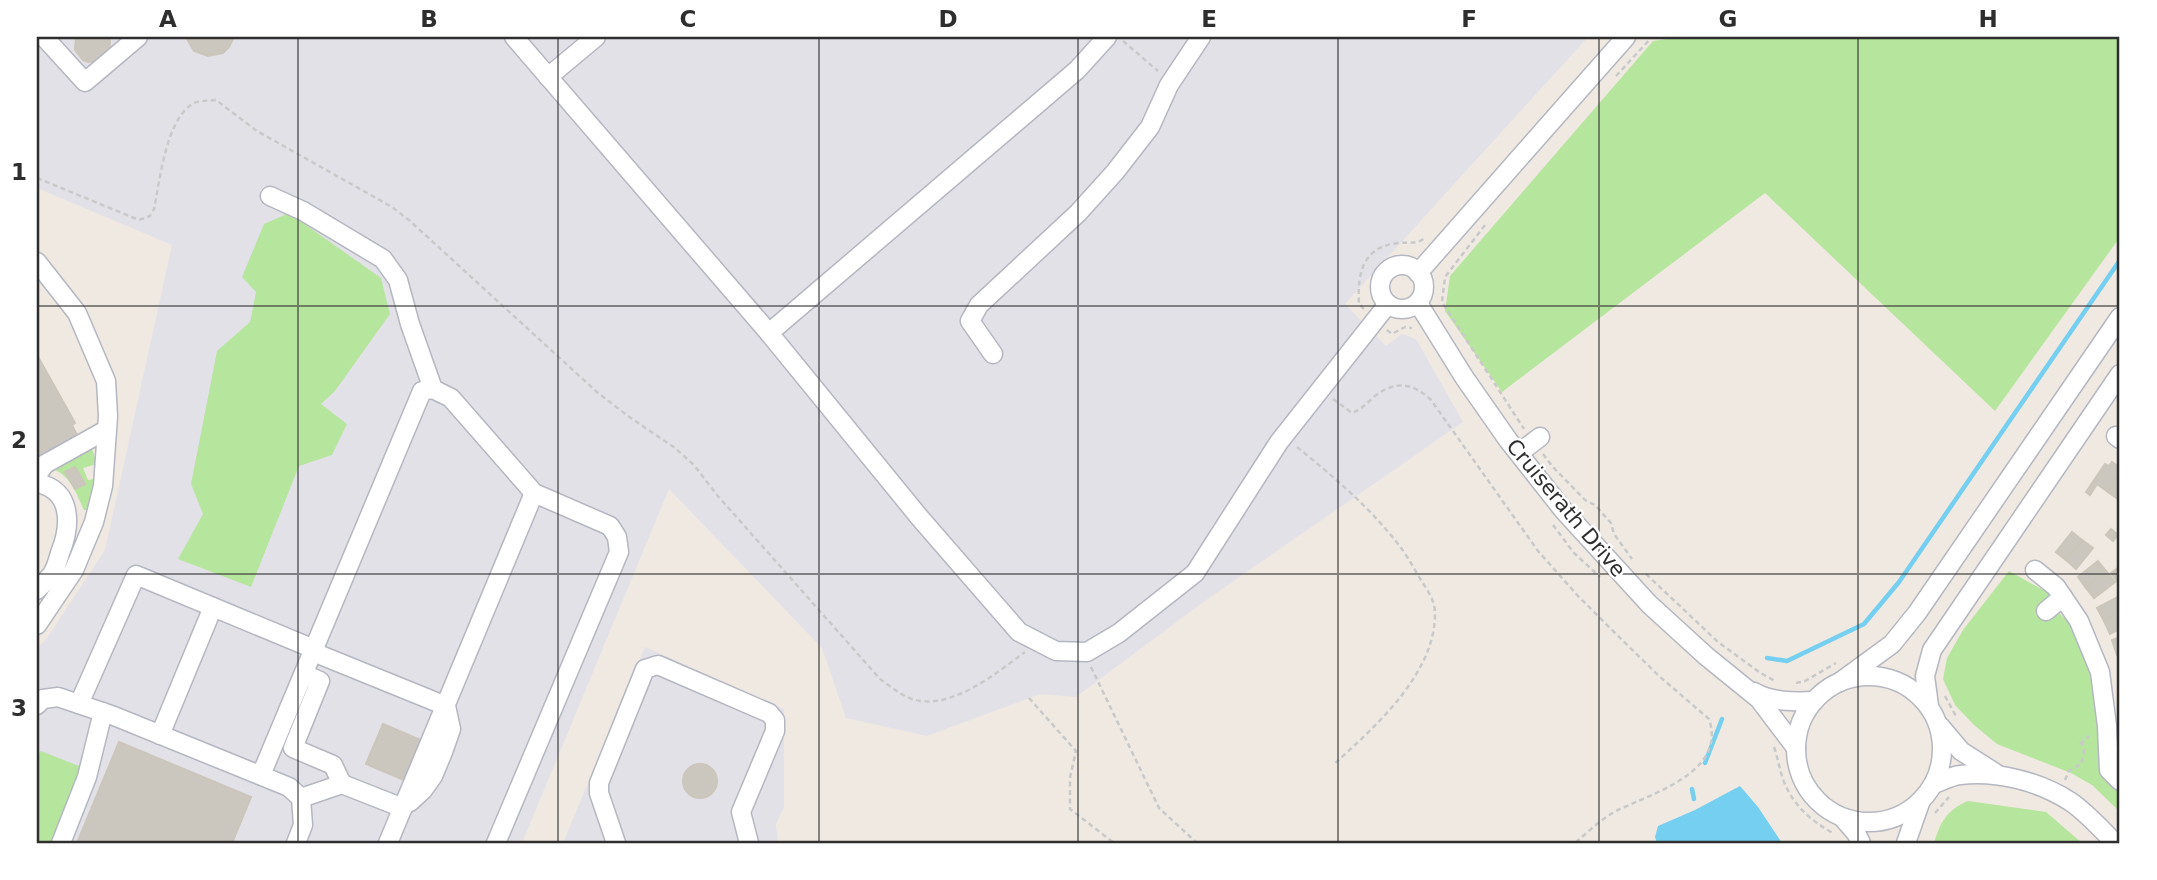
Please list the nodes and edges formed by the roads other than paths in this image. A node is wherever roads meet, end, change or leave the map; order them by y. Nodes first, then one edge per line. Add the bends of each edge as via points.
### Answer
1 (44, 37) edge
2 (138, 37) edge
3 (514, 37) edge
4 (596, 37) edge
5 (1201, 37) edge
6 (1626, 37) edge
7 (1114, 38) edge
8 (548, 77) junction
9 (270, 196) dead end
10 (37, 262) edge
11 (1418, 273) junction
12 (1418, 303) junction
13 (1388, 304) junction
14 (2120, 317) edge
15 (769, 333) junction
16 (993, 354) dead end
17 (2120, 374) edge
18 (433, 389) junction
19 (106, 430) junction
20 (1535, 440) road end
21 (1519, 453) junction
22 (37, 475) edge
23 (37, 482) edge
24 (534, 493) junction
25 (2035, 570) dead end
26 (37, 590) edge
27 (2063, 597) junction
28 (213, 607) junction
29 (2046, 611) dead end
30 (37, 625) edge
31 (314, 650) junction
32 (304, 674) junction
33 (1840, 682) junction
34 (1745, 687) junction
35 (1814, 701) junction
36 (79, 704) junction
37 (37, 705) edge
38 (446, 706) junction
39 (1929, 706) junction
40 (103, 712) junction
41 (1938, 723) junction
42 (160, 735) junction
43 (1796, 748) junction
44 (1997, 774) junction
45 (261, 775) junction
46 (2120, 781) edge
47 (342, 784) junction
48 (1934, 784) junction
49 (301, 798) junction
50 (1920, 803) junction
51 (403, 808) junction
52 (1841, 827) junction
53 (61, 843) edge
54 (296, 843) edge
55 (388, 843) edge
56 (496, 843) edge
57 (616, 843) edge
58 (749, 843) edge
59 (1861, 843) edge
60 (1906, 843) edge
61 (2115, 843) edge

1 - 2 street via 85,82
3 - 8 street
4 - 8 street
5 - 16 street via 1171,82 1150,127 1115,172 979,305 970,321
6 - 11 street
7 - 15 street
8 - 15 street
9 - 18 street via 383,259 398,280
10 - 19 street via 77,313 106,381
11 - 12 street via 1424,291
11 - 13 street via 1399,266 1386,272 1380,285
12 - 13 street via 1406,309
12 - 21 street, Cruiserath Drive
13 - 15 street via 1283,437 1195,573 1119,633 1087,652 1056,651 1018,632
14 - 33 street via 1917,613 1892,644
17 - 39 street via 1932,650 1924,676
18 - 24 street via 451,398
18 - 31 street via 422,391
19 - 22 street via 45,464
19 - 30 street via 103,486 93,522 74,570
20 - 21 street
21 - 34 street, Cruiserath Drive via 1564,511 1649,604
23 - 26 street via 61,495 68,514 66,540 53,573
24 - 38 street
24 - 56 street via 610,526 619,552
25 - 27 street
27 - 29 street
27 - 46 street via 2079,621 2100,672 2109,770
28 - 31 street
28 - 36 street via 136,575
28 - 42 street
31 - 32 street
31 - 38 street
32 - 45 street
32 - 47 street via 320,681 293,748 333,765
33 - 35 street
33 - 39 street via 1864,676 1889,678 1911,689
34 - 35 street, Cruiserath Drive via 1792,702
34 - 43 street, Cruiserath Drive
35 - 43 street via 1801,723
36 - 37 street via 58,696
36 - 40 street
38 - 51 street
38 - 51 street via 451,729 433,776
39 - 41 street
40 - 42 street
40 - 53 street via 87,777
41 - 44 street via 1961,751
41 - 48 street via 1942,762
42 - 45 street
43 - 52 street via 1808,791
44 - 48 street via 1958,775
44 - 61 street via 2057,795
45 - 49 street
47 - 49 street
47 - 51 street
48 - 50 street
49 - 54 street via 303,825
50 - 52 street via 1884,821
50 - 60 street
51 - 55 street
52 - 59 street via 1856,833
57 - 58 street via 599,783 645,669 658,665 769,713 775,720 775,731 741,812

